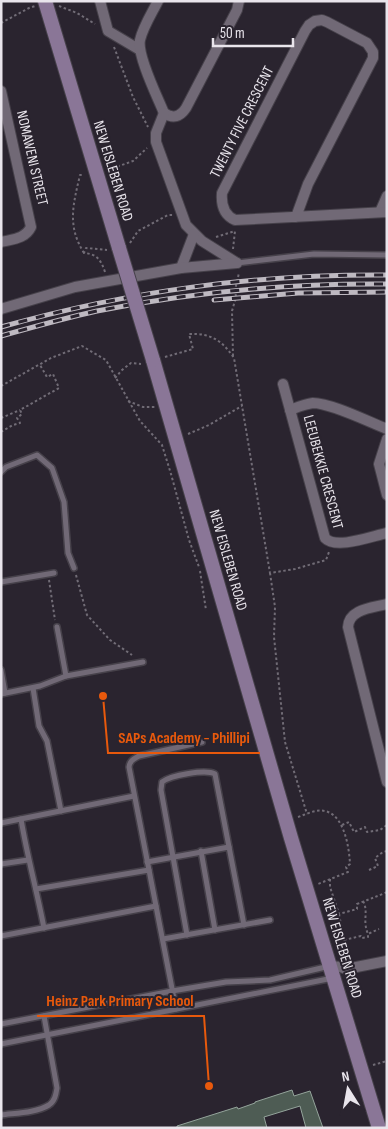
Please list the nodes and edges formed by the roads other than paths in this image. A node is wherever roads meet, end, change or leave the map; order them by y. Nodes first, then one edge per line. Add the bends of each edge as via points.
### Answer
1 (100, 1) edge
2 (158, 1) edge
3 (238, 1) edge
4 (45, 2) edge
5 (140, 50) junction
6 (1, 92) edge
7 (164, 114) junction
8 (387, 196) edge
9 (383, 212) edge
10 (296, 217) junction
11 (194, 234) junction
12 (1, 242) edge
13 (387, 255) edge
14 (237, 263) junction
15 (181, 268) junction
16 (1, 309) edge
17 (283, 384) dead end
18 (290, 410) junction
19 (387, 429) edge
20 (387, 439) edge
21 (1, 472) edge
22 (387, 495) edge
23 (387, 533) edge
24 (74, 568) road end
25 (54, 573) dead end
26 (1, 582) edge
27 (387, 604) edge
28 (57, 627) road end
29 (143, 662) road end
30 (1, 670) edge
31 (66, 676) junction
32 (33, 688) junction
33 (3, 694) edge
34 (202, 742) dead end
35 (386, 779) edge
36 (134, 796) junction
37 (61, 811) junction
38 (21, 819) junction
39 (1, 823) edge
40 (228, 847) junction
41 (201, 852) junction
42 (173, 857) junction
43 (28, 860) junction
44 (147, 862) junction
45 (1, 864) edge
46 (149, 870) junction
47 (36, 889) junction
48 (156, 906) junction
49 (270, 920) dead end
50 (244, 925) junction
51 (44, 928) junction
52 (216, 930) junction
53 (187, 935) junction
54 (1, 936) edge
55 (163, 939) junction
56 (387, 961) edge
57 (338, 970) junction
58 (252, 981) junction
59 (172, 991) junction
60 (253, 993) junction
61 (176, 1010) junction
62 (44, 1016) junction
63 (1, 1024) edge
64 (48, 1035) junction
65 (1, 1044) edge
66 (1, 1115) edge
67 (379, 1128) edge

1 - 5 street via 108,31
2 - 5 street via 142,34
3 - 7 street via 186,108 179,116
4 - 57 main road, NEW EISLEBEN ROAD, bridge via 306,888
5 - 7 street
6 - 12 street, NOMAWENI STREET via 31,221 25,235
7 - 11 street via 156,142 182,216
8 - 9 street
9 - 10 street
10 - 10 street, TWENTY FIVE CRESCENT via 308,184 373,58 367,43 322,20 312,22 305,31 221,199 226,213 235,220
11 - 14 street
11 - 15 street
13 - 14 lane via 314,254
14 - 15 street
15 - 16 street via 75,287
17 - 18 street, LEEUBEKKIE CRESCENT
18 - 19 street, LEEUBEKKIE CRESCENT via 305,404 317,404 347,412
18 - 23 street, LEEUBEKKIE CRESCENT via 323,534 328,541 343,543
20 - 22 street via 379,464
21 - 24 lane via 6,466 37,455 52,468 64,502 68,553
25 - 26 lane
27 - 35 street via 356,613 348,627
28 - 31 lane
29 - 31 lane
30 - 33 lane
31 - 32 lane
32 - 33 lane
32 - 37 lane via 39,726 47,741
34 - 36 lane via 133,759 129,767
36 - 37 lane
36 - 44 lane
37 - 38 lane
38 - 39 lane
38 - 43 lane
40 - 41 lane
40 - 42 lane via 217,778 213,772 204,772 166,779 161,784
40 - 50 lane
41 - 42 lane
41 - 52 lane
42 - 44 lane
42 - 53 lane
43 - 45 lane
43 - 47 lane
44 - 46 lane
46 - 47 lane
46 - 48 lane
47 - 51 lane
48 - 51 lane
48 - 55 lane
49 - 50 lane
50 - 52 lane
51 - 54 lane
52 - 53 lane
53 - 55 lane
55 - 59 lane
56 - 57 street
57 - 58 lane
57 - 60 lane
57 - 67 main road, NEW EISLEBEN ROAD
58 - 59 lane
58 - 60 lane
59 - 61 lane
59 - 62 lane
60 - 61 lane
61 - 64 lane
62 - 63 lane
62 - 64 lane
64 - 65 lane
64 - 66 lane via 57,1088 54,1099 50,1105 39,1109

